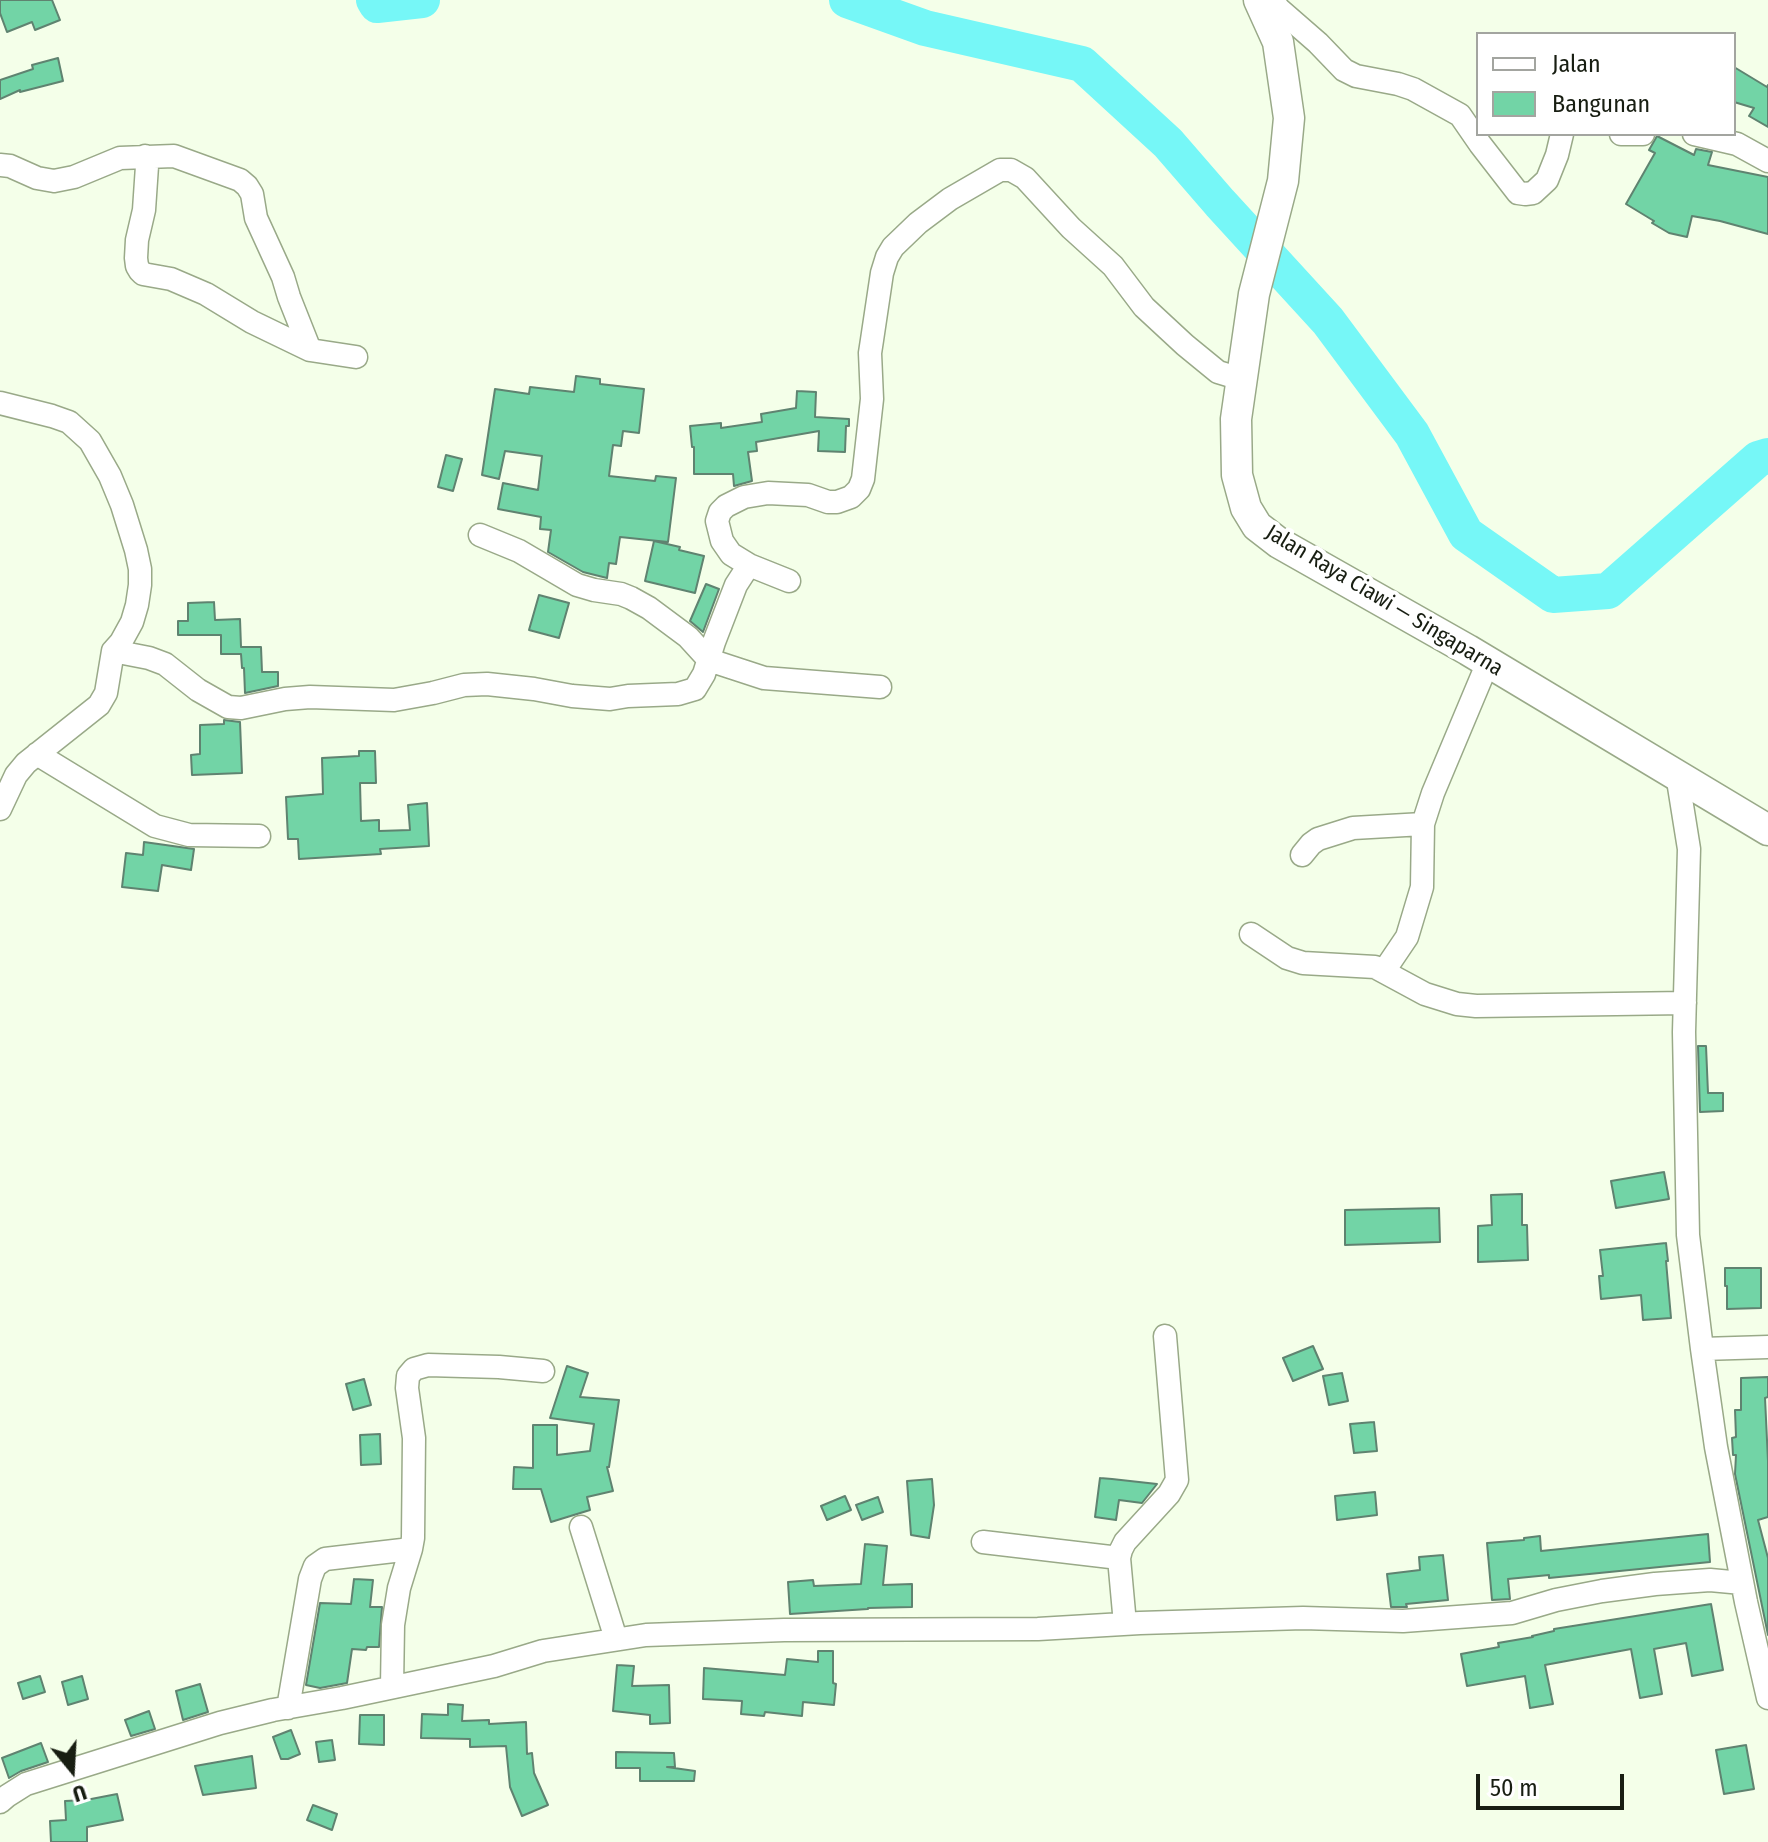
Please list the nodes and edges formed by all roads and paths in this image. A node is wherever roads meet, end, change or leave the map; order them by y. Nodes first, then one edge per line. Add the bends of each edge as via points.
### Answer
1 (1259, 0) edge
2 (1272, 0) edge
3 (1562, 136) edge
4 (1703, 136) edge
5 (145, 156) junction
6 (1768, 161) edge
7 (0, 165) edge
8 (310, 350) junction
9 (356, 357) dead end
10 (1241, 379) junction
11 (0, 403) edge
12 (480, 535) dead end
13 (749, 565) junction
14 (789, 581) dead end
15 (113, 651) junction
16 (709, 660) junction
17 (1488, 662) junction
18 (880, 687) dead end
19 (37, 754) junction
20 (1677, 774) junction
21 (0, 809) edge
22 (1423, 824) junction
23 (1768, 830) edge
24 (259, 836) dead end
25 (1302, 855) dead end
26 (1251, 934) dead end
27 (1384, 971) junction
28 (1685, 1003) junction
29 (1165, 1336) dead end
30 (1768, 1347) edge
31 (1702, 1349) junction
32 (543, 1371) dead end
33 (581, 1527) dead end
34 (983, 1542) dead end
35 (411, 1549) junction
36 (1119, 1558) junction
37 (1742, 1583) junction
38 (1125, 1624) junction
39 (616, 1639) junction
40 (392, 1687) junction
41 (1768, 1698) edge
42 (288, 1708) junction
43 (0, 1802) edge

1 - 10 main road, Jalan Raya Ciawi — Singaparna via 1278,42 1289,118 1283,181 1254,294
2 - 3 street via 1344,70 1413,89 1460,115 1518,193 1533,193 1547,180
4 - 6 street via 1737,144
5 - 7 street via 120,158 54,181
5 - 8 street via 174,156 247,186
5 - 8 street via 136,258 140,271 206,294
8 - 9 street
10 - 13 street via 1218,372 1193,352 1025,178 1000,170 918,223 887,257 870,353 872,399 859,489 837,502 768,493 744,497 720,512 722,541
10 - 17 main road, Jalan Raya Ciawi — Singaparna via 1237,475 1257,526
11 - 15 street via 69,422 90,441 110,476 140,569 132,622
12 - 16 street via 577,585 631,598 688,637
13 - 14 street
13 - 16 street via 736,585
15 - 16 street via 165,664 198,690 228,707 241,708 310,697 394,700 487,684 610,699 678,694 695,689
15 - 19 street via 99,705
16 - 18 street via 764,678
17 - 20 main road, Jalan Raya Ciawi — Singaparna
17 - 22 street
19 - 21 street via 16,775
19 - 24 street via 155,826 189,835
20 - 23 main road, Jalan Raya Ciawi — Singaparna
20 - 28 street via 1689,849
22 - 25 street via 1353,828 1318,839
22 - 27 street via 1422,887 1407,937
26 - 27 street via 1303,963 1365,965
27 - 28 street via 1425,994 1457,1004
28 - 31 street via 1688,1235
29 - 36 street via 1177,1480 1125,1542
30 - 31 street
31 - 37 street
32 - 35 street via 428,1365 408,1376 414,1438
33 - 39 street
34 - 36 street
35 - 40 street via 393,1625
35 - 42 street via 325,1559 315,1566
36 - 38 street
37 - 38 street via 1655,1584 1512,1613 1419,1620
37 - 41 street
38 - 39 street via 784,1630
39 - 40 street
40 - 42 street
42 - 43 street via 220,1723 26,1784

